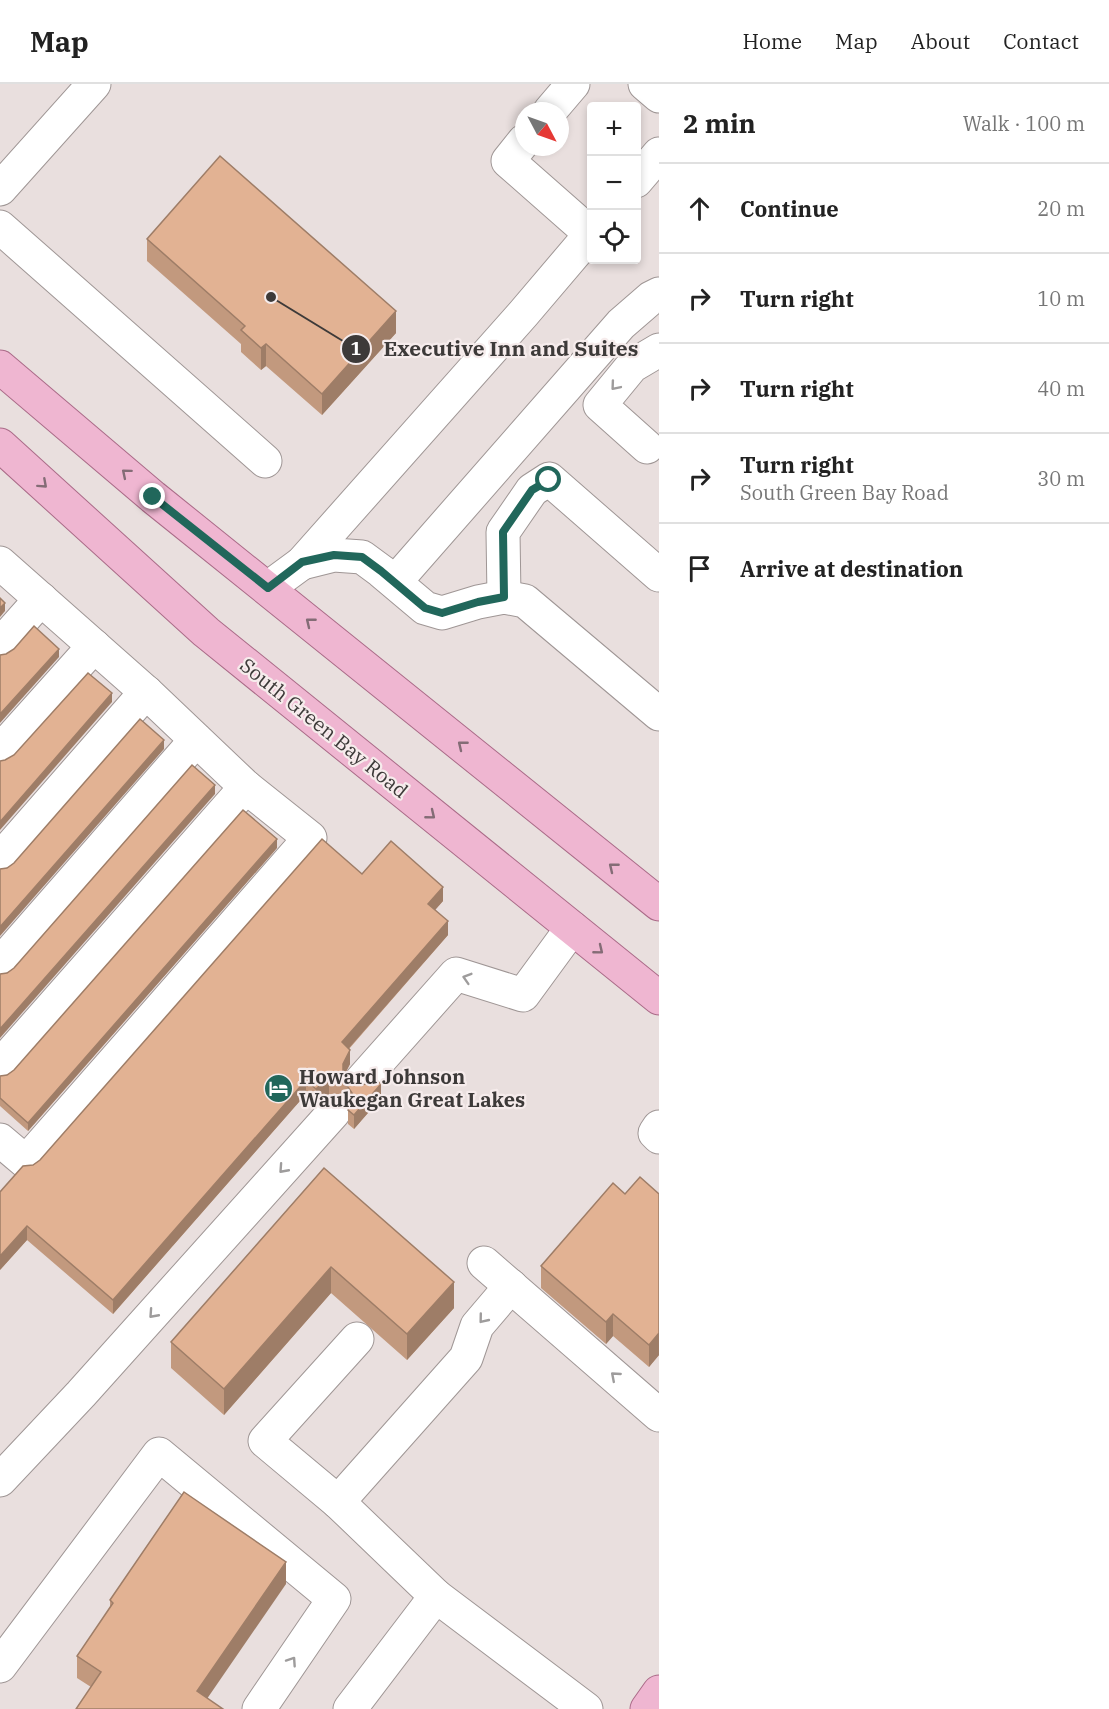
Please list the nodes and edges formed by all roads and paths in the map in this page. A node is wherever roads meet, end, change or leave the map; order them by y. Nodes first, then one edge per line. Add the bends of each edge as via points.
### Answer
1 (94, 84) edge
2 (573, 84) edge
3 (645, 84) edge
4 (659, 96) edge
5 (558, 102) edge
6 (515, 152) edge
7 (659, 154) edge
8 (641, 175) edge
9 (0, 189) edge
10 (0, 227) edge
11 (587, 230) edge
12 (587, 239) edge
13 (659, 294) edge
14 (659, 350) edge
15 (0, 367) edge
16 (0, 445) edge
17 (647, 447) dead end
18 (265, 461) dead end
19 (302, 562) junction
20 (0, 563) edge
21 (659, 575) edge
22 (395, 582) junction
23 (268, 588) junction
24 (504, 597) junction
25 (41, 599) junction
26 (0, 645) edge
27 (94, 646) junction
28 (146, 692) junction
29 (659, 714) edge
30 (196, 740) junction
31 (0, 751) edge
32 (246, 787) junction
33 (0, 859) edge
34 (659, 904) edge
35 (572, 928) junction
36 (0, 964) edge
37 (659, 998) edge
38 (0, 1066) edge
39 (361, 1081) dead end
40 (334, 1112) dead end
41 (0, 1140) edge
42 (484, 1263) dead end
43 (511, 1286) junction
44 (357, 1338) dead end
45 (659, 1414) edge
46 (0, 1480) edge
47 (338, 1502) junction
48 (436, 1596) junction
49 (0, 1666) edge
50 (659, 1692) edge
51 (578, 1706) edge
52 (259, 1709) edge
53 (351, 1709) edge
54 (647, 1709) edge

1 - 9 street
2 - 5 street
3 - 4 street
6 - 11 street via 508,160
7 - 8 street
10 - 18 street
12 - 19 street
13 - 22 street via 621,324
14 -> 17 street via 632,366 600,405
23 -> 15 main road
16 -> 35 main road, South Green Bay Road via 206,632
19 - 22 street via 334,555 362,557
19 - 23 street
20 - 25 street
21 - 24 street via 549,480 532,490 503,532
22 - 24 street via 425,608 442,613
34 -> 23 main road
24 - 29 street via 525,601
25 - 26 street
25 - 27 street
27 - 28 street
27 - 31 street
28 - 30 street
28 - 33 street
30 - 32 street
30 - 36 street
32 - 38 street
32 - 41 street via 310,838 26,1162
35 -> 37 main road, South Green Bay Road
35 -> 39 street via 523,995 456,974
40 -> 46 street
42 - 43 street
45 -> 43 street
43 -> 47 street via 477,1326 466,1358
44 - 47 street via 265,1441
47 - 48 street
48 - 51 street
48 - 53 street
52 -> 49 street via 334,1599 159,1454
50 - 54 main road

